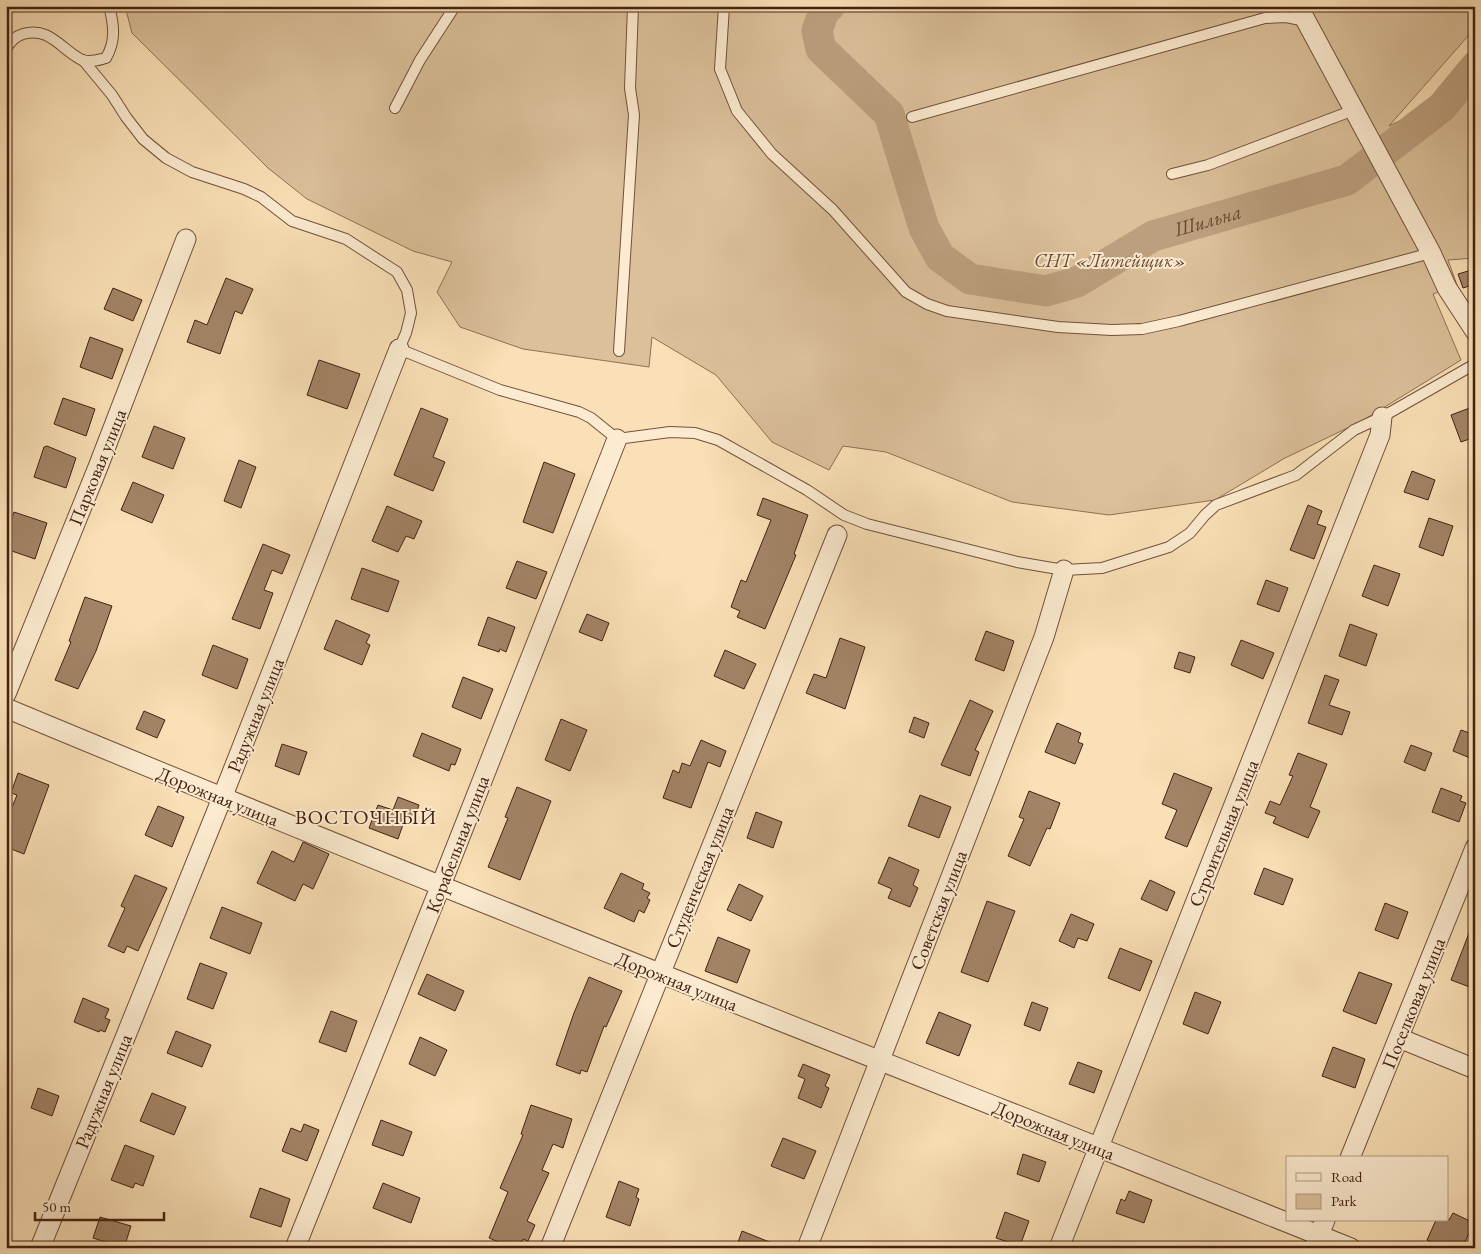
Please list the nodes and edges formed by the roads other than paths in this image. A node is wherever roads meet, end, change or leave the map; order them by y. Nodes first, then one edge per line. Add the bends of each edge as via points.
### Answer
1 (110, 6) edge
2 (455, 6) edge
3 (633, 6) edge
4 (724, 6) edge
5 (1301, 10) edge
6 (6, 49) edge
7 (83, 60) junction
8 (395, 108) dead end
9 (912, 117) dead end
10 (1357, 117) junction
11 (1172, 174) dead end
12 (186, 239) dead end
13 (1431, 253) junction
14 (1473, 325) edge
15 (399, 349) junction
16 (619, 351) dead end
17 (1475, 364) edge
18 (1382, 416) junction
19 (617, 439) junction
20 (837, 535) dead end
21 (1064, 570) junction
22 (6, 694) edge
23 (6, 708) edge
24 (222, 798) junction
25 (1475, 848) edge
26 (441, 885) junction
27 (660, 974) junction
28 (1398, 1038) junction
29 (881, 1060) junction
30 (1475, 1069) edge
31 (1099, 1148) junction
32 (1351, 1156) edge
33 (1286, 1221) edge
34 (1288, 1222) edge
35 (1319, 1234) edge
36 (40, 1248) edge
37 (295, 1248) edge
38 (550, 1248) edge
39 (807, 1248) edge
40 (1059, 1248) edge
41 (1351, 1248) edge

1 - 7 lane via 114,36 112,48 106,58
2 - 8 lane via 420,60
3 - 16 lane via 630,88 634,115
4 - 13 lane via 720,69 737,111 772,154 832,210 906,292 940,309 1058,327 1142,329
5 - 9 lane via 1286,17 1265,18
5 - 10 street
6 - 7 lane via 19,35 34,31 53,38
7 - 15 lane via 143,139 166,158 192,172 244,188 292,221 346,239 397,272 407,290 411,313
10 - 11 lane
10 - 13 street
12 - 22 street, Парковая улица
13 - 14 street via 1447,288
15 - 19 lane via 500,390 579,412
15 - 24 street, Радужная улица
17 - 18 lane
18 - 21 lane via 1354,430 1296,475 1216,505 1190,534 1169,547 1102,568
18 - 31 street, Строительная улица via 1380,435
19 - 21 lane via 670,432 695,433 718,440 808,490 844,515 867,524 955,548
19 - 26 street, Корабельная улица
20 - 27 street, Студенческая улица
21 - 29 street, Советская улица via 1044,637
23 - 24 street, Дорожная улица
24 - 26 street, Дорожная улица
24 - 36 street, Радужная улица
25 - 28 street, Поселковая улица
26 - 27 street, Дорожная улица
26 - 37 street, Корабельная улица
27 - 29 street, Дорожная улица
27 - 38 street, Студенческая улица
28 - 30 street
28 - 32 street, Поселковая улица
29 - 31 street, Дорожная улица
29 - 39 street, Советская улица
31 - 33 street, Дорожная улица
31 - 40 street, Строительная улица
34 - 35 street, Дорожная улица
35 - 41 street, Дорожная улица

